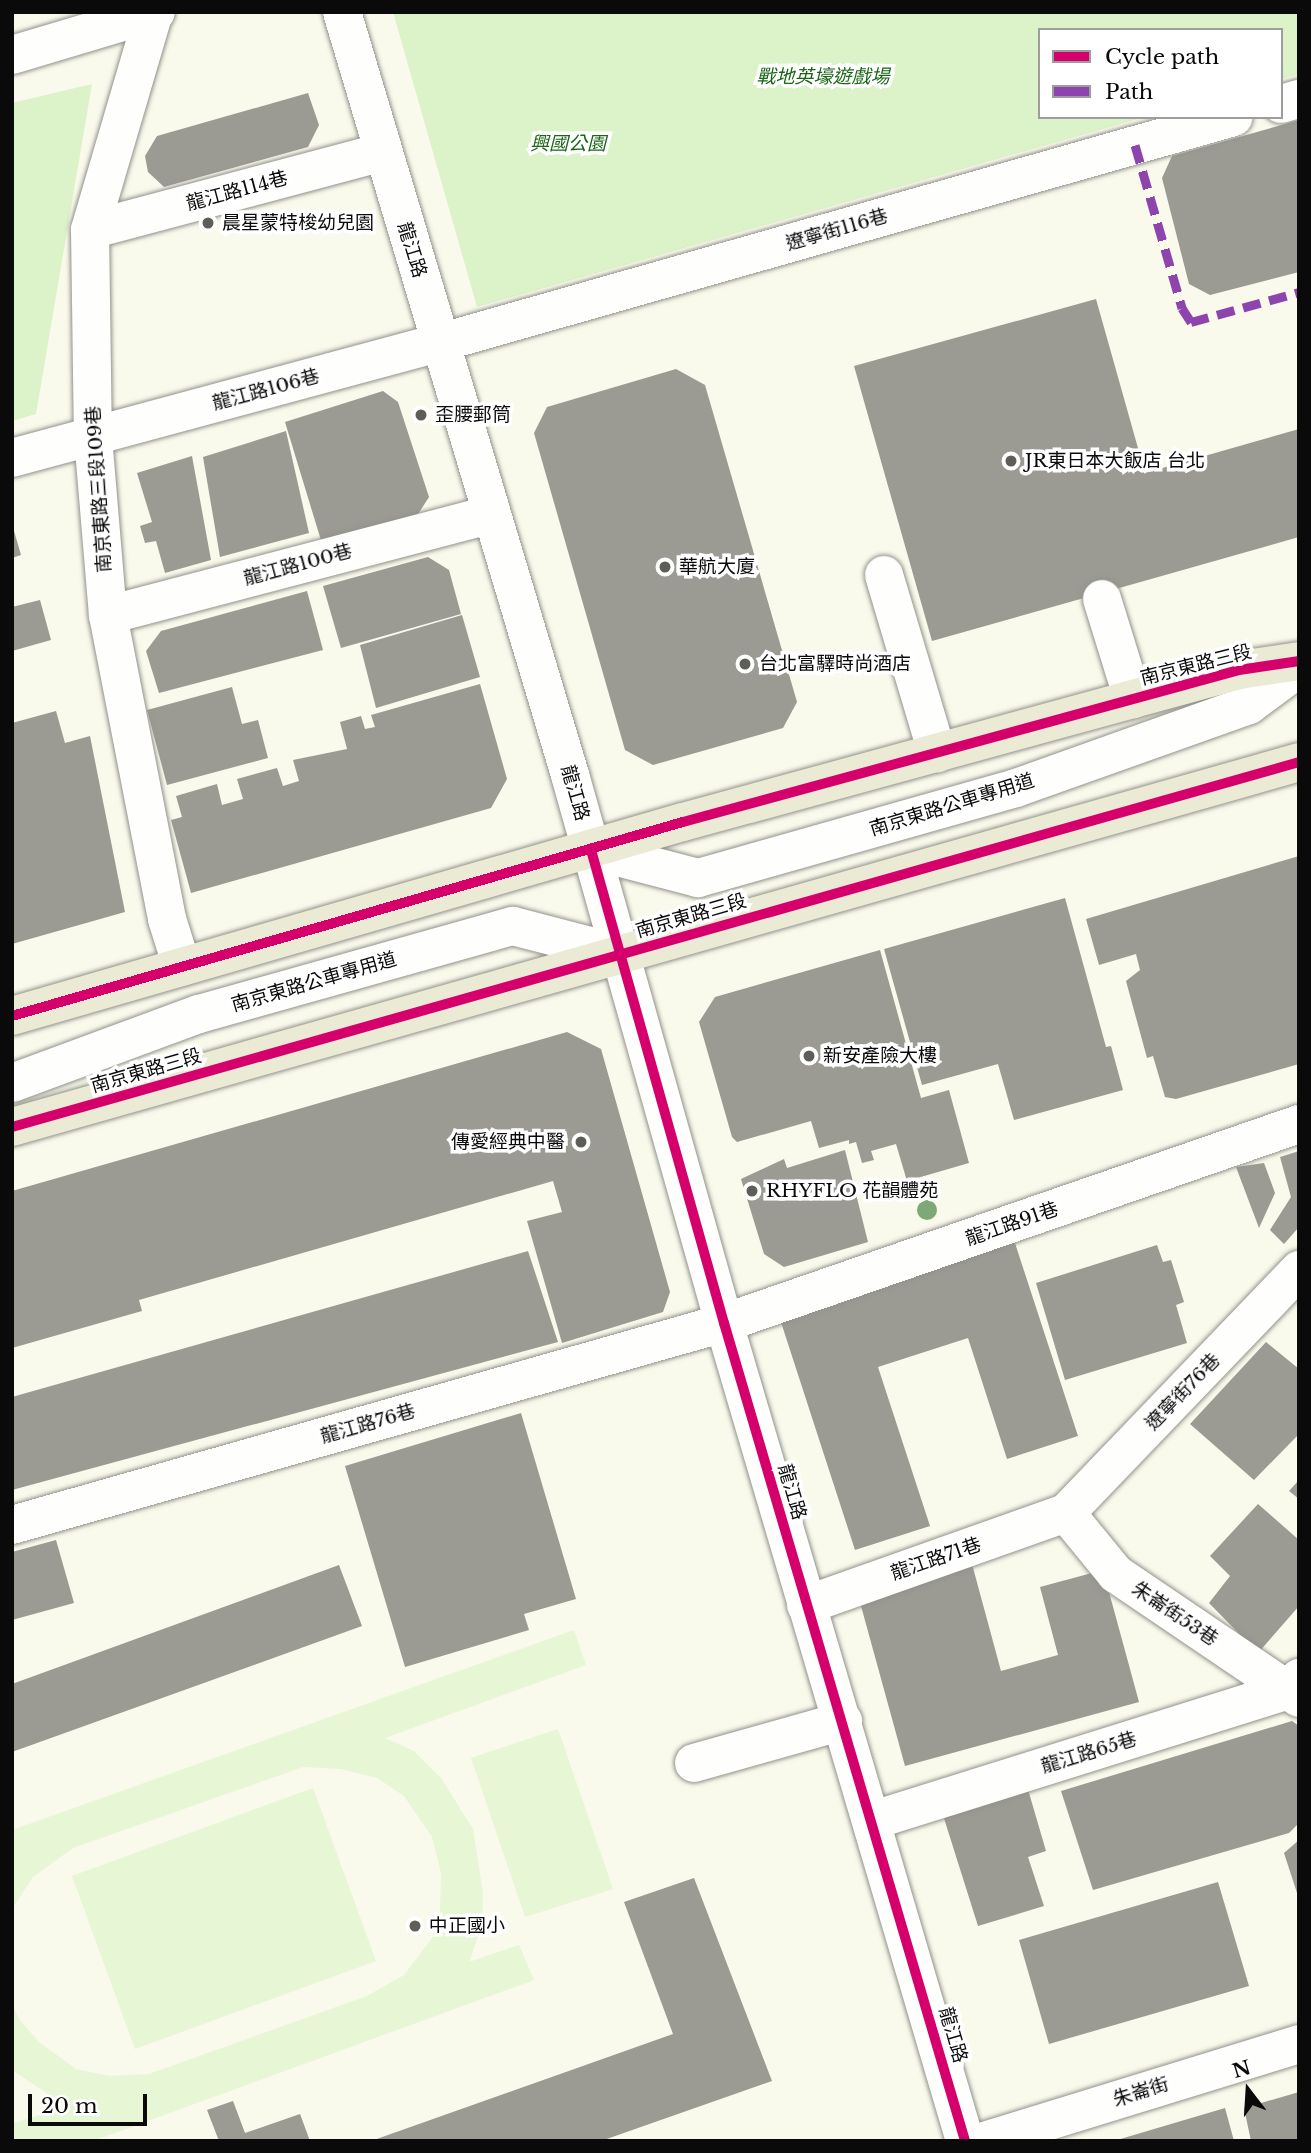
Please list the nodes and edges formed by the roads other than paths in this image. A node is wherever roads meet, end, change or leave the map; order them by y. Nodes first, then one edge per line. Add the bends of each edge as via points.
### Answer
1 (154, 12) edge
2 (342, 12) edge
3 (12, 55) edge
4 (1227, 119) edge
5 (383, 152) junction
6 (90, 230) junction
7 (439, 343) junction
8 (93, 437) junction
9 (12, 458) edge
10 (489, 515) junction
11 (884, 575) dead end
12 (1102, 599) dead end
13 (108, 615) junction
14 (1299, 661) edge
15 (1299, 668) edge
16 (1133, 699) junction
17 (937, 752) junction
18 (1299, 762) edge
19 (591, 850) junction
20 (621, 954) junction
21 (182, 967) junction
22 (12, 1016) edge
23 (12, 1083) edge
24 (1299, 1124) edge
25 (12, 1127) edge
26 (1299, 1270) edge
27 (724, 1323) junction
28 (1066, 1513) junction
29 (12, 1525) edge
30 (806, 1605) junction
31 (1295, 1688) edge
32 (842, 1721) junction
33 (694, 1763) dead end
34 (874, 1820) junction
35 (1299, 2044) edge
36 (965, 2141) edge
37 (984, 2141) edge

1 - 3 street
1 - 6 street, 南京東路三段109巷
2 - 5 street, 龍江路
4 - 7 street, 遼寧街116巷
5 - 6 street, 龍江路114巷
5 - 7 street, 龍江路
6 - 8 street, 南京東路三段109巷
7 - 8 street, 龍江路106巷
7 - 10 street, 龍江路
8 - 9 street, 龍江路106巷
8 - 13 street, 南京東路三段109巷
10 - 13 street, 龍江路100巷
10 - 19 street, 龍江路
11 - 17 street
12 - 16 street
13 - 21 street, 南京東路三段109巷 via 167,919
14 - 16 main road, 南京東路三段 via 1240,670
15 - 19 street, 南京東路公車專用道 via 1249,705 1016,788 698,878
16 - 17 main road, 南京東路三段
17 - 19 main road, 南京東路三段
18 - 20 main road, 南京東路三段
19 - 20 street, 龍江路
19 - 21 main road, 南京東路三段
20 - 23 street, 南京東路公車專用道 via 513,926 199,1014
20 - 25 main road, 南京東路三段
20 - 27 street, 龍江路
21 - 22 main road, 南京東路三段
24 - 27 street, 龍江路91巷
26 - 28 street, 遼寧街76巷
27 - 29 street, 龍江路76巷
27 - 30 street, 龍江路
28 - 30 street, 龍江路71巷
28 - 31 street, 朱崙街53巷 via 1116,1574
30 - 32 street, 龍江路
31 - 34 street, 龍江路65巷
32 - 33 street
32 - 34 street, 龍江路
34 - 36 street, 龍江路
35 - 37 street, 朱崙街

